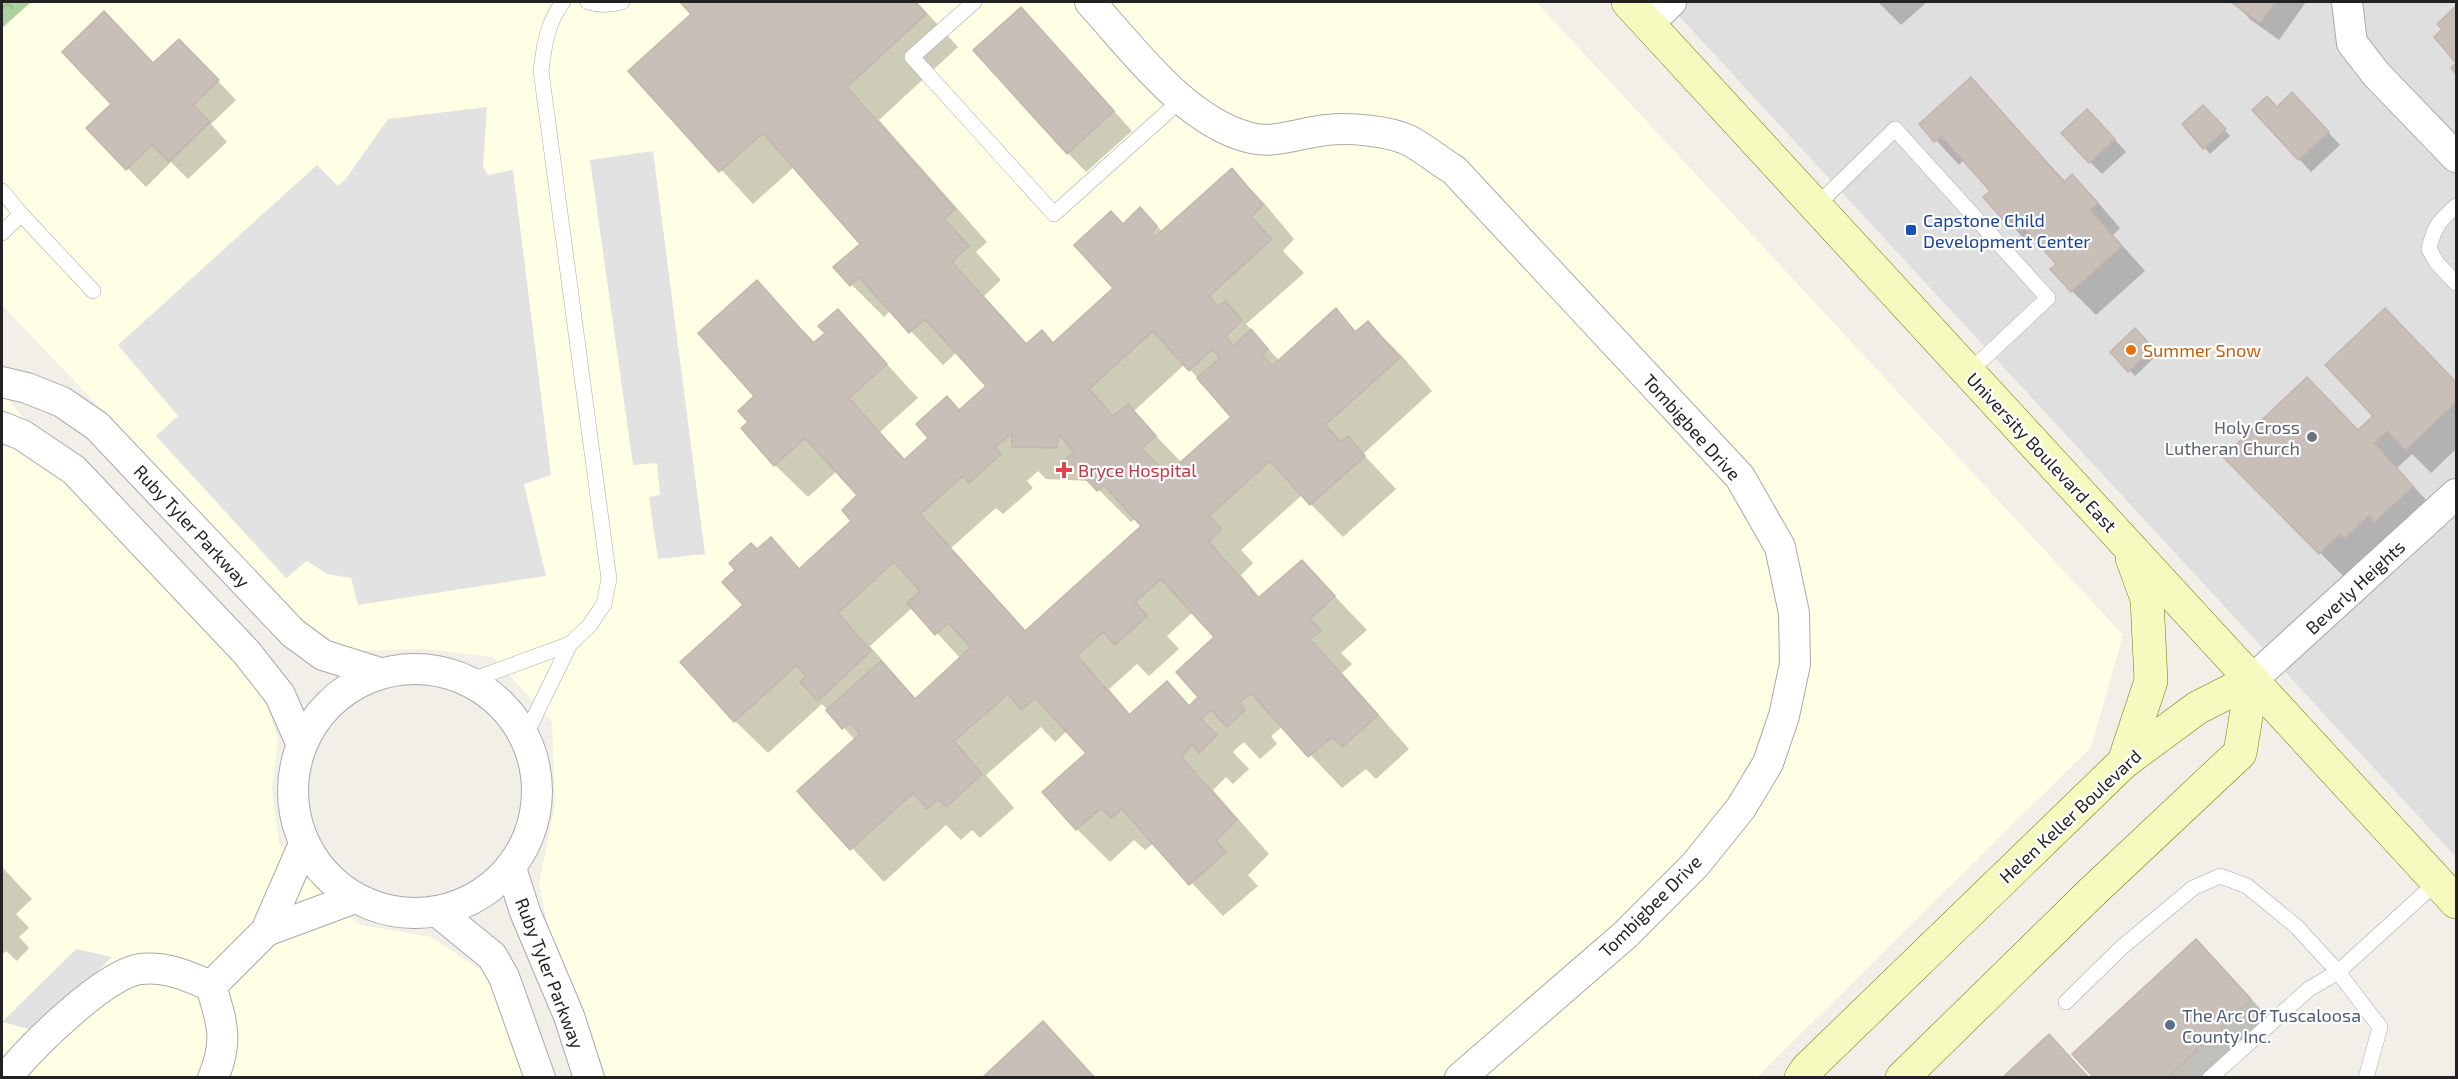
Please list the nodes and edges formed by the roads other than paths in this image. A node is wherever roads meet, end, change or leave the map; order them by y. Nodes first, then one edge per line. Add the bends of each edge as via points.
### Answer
1 (562, 2) edge
2 (588, 2) edge
3 (622, 2) edge
4 (974, 2) edge
5 (1090, 2) edge
6 (1649, 9) edge
7 (2348, 13) edge
8 (1181, 100) junction
9 (2457, 157) edge
10 (2, 191) edge
11 (1816, 206) junction
12 (2457, 206) edge
13 (21, 214) junction
14 (2, 233) edge
15 (2457, 282) edge
16 (93, 291) dead end
17 (1969, 372) junction
18 (2, 382) edge
19 (2, 427) edge
20 (2457, 494) edge
21 (2128, 545) junction
22 (570, 644) junction
23 (380, 673) junction
24 (472, 680) junction
25 (2252, 680) junction
26 (526, 734) junction
27 (301, 743) junction
28 (2124, 762) junction
29 (304, 844) junction
30 (511, 868) junction
31 (2447, 892) edge
32 (355, 898) junction
33 (438, 912) junction
34 (266, 931) junction
35 (2338, 972) junction
36 (211, 986) junction
37 (2066, 1002) dead end
38 (6, 1077) edge
39 (213, 1077) edge
40 (540, 1077) edge
41 (589, 1077) edge
42 (1460, 1077) edge
43 (1801, 1077) edge
44 (1902, 1077) edge
45 (2210, 1077) edge
46 (2366, 1077) edge

1 - 22 lane via 545,38 541,71 609,579 604,604
2 - 3 lane
4 - 8 lane via 912,57 1054,214
5 - 8 street, Tombigbee Drive
6 - 11 street, University Boulevard East
7 - 9 street via 2352,43 2376,74
8 - 42 street, Tombigbee Drive via 1209,121 1252,139 1293,138 1327,130 1368,131 1407,140 1454,170 1740,477 1780,547 1794,613 1795,664 1784,716 1768,763 1741,808 1695,865 1625,935
10 - 13 lane
11 - 17 street, University Boulevard East
11 - 17 lane via 1894,129 2049,298
12 - 15 lane via 2433,231 2429,249
13 - 14 lane
13 - 16 lane
17 - 21 street, University Boulevard East
18 - 23 street, Ruby Tyler Parkway via 62,402 97,426 293,633 323,655
19 - 27 street via 22,435 74,470 247,653 280,695
20 - 25 street, Beverly Heights
21 - 25 street, University Boulevard East
21 - 28 street via 2147,599 2151,681
22 - 24 lane
22 - 26 lane
23 - 24 street via 412,668
23 - 27 street via 347,688 320,712
24 - 26 street via 502,705
25 - 28 street, Helen Keller Boulevard via 2197,708
25 - 31 street, University Boulevard East
25 - 44 street via 2240,753
26 - 30 street via 535,765 538,801 529,837
27 - 29 street via 292,776 294,811
28 - 43 street, Helen Keller Boulevard
29 - 32 street via 326,875
29 - 34 street
30 - 33 street via 491,888
30 - 41 street, Ruby Tyler Parkway
31 - 35 lane
32 - 33 street via 395,912
32 - 34 street
33 - 40 street via 492,956 504,977
34 - 36 street
35 - 37 lane via 2289,920 2247,886 2220,876 2193,888 2121,948
35 - 45 lane via 2308,989
35 - 46 lane via 2380,1027
36 - 38 street via 175,970 141,969 116,977 88,998
36 - 39 street via 223,1025 221,1059

